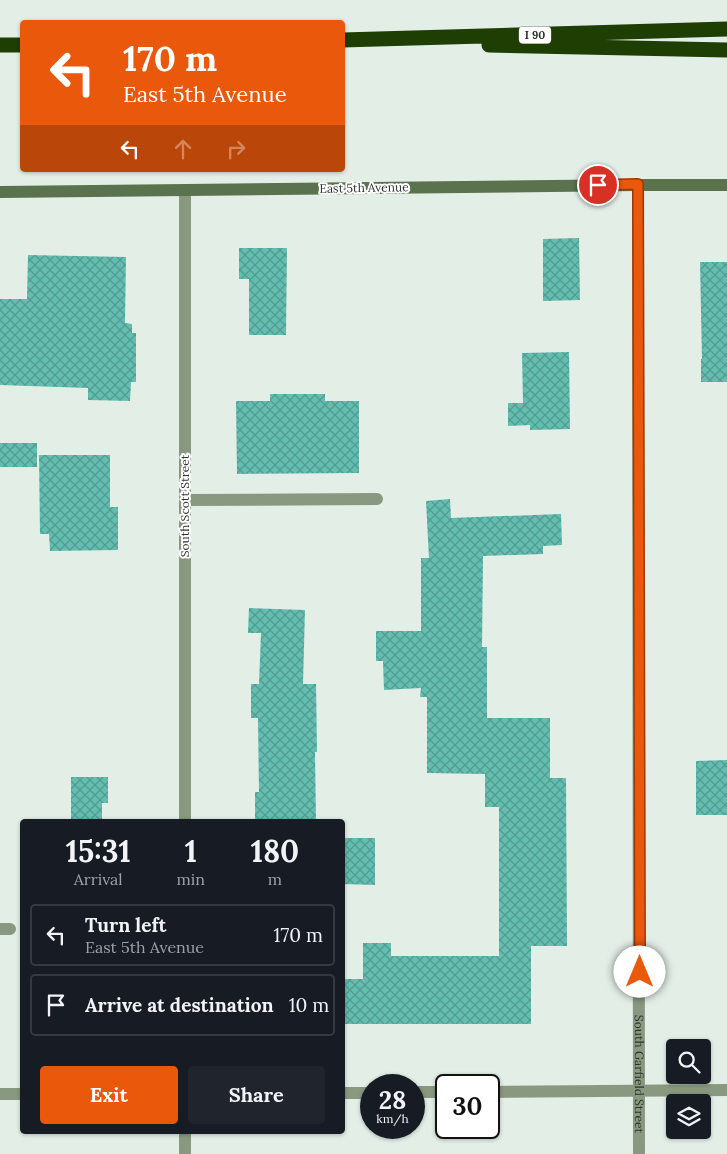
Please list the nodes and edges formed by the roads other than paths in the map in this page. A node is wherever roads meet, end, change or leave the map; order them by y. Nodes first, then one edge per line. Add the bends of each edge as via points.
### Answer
1 (727, 29) edge
2 (345, 41) edge
3 (345, 41) edge
4 (20, 45) edge
5 (0, 46) edge
6 (727, 50) edge
7 (638, 184) junction
8 (727, 184) edge
9 (185, 191) junction
10 (0, 192) edge
11 (377, 499) dead end
12 (185, 500) junction
13 (185, 819) edge
14 (640, 1090) junction
15 (727, 1090) edge
16 (360, 1092) edge
17 (500, 1092) edge
18 (345, 1093) edge
19 (0, 1094) edge
20 (20, 1094) edge
21 (185, 1134) edge
22 (185, 1154) edge
23 (639, 1154) edge

1 - 2 highway, I 90
3 - 6 highway
4 - 5 highway
7 - 8 street, East 5th Avenue
7 - 9 street, East 5th Avenue
7 - 14 street, South Garfield Street
9 - 10 street, East 5th Avenue
9 - 12 street, South Scott Street
11 - 12 street
12 - 13 street, South Scott Street
14 - 15 street
14 - 17 street
14 - 23 street, South Garfield Street
16 - 18 street
19 - 20 street
21 - 22 street

